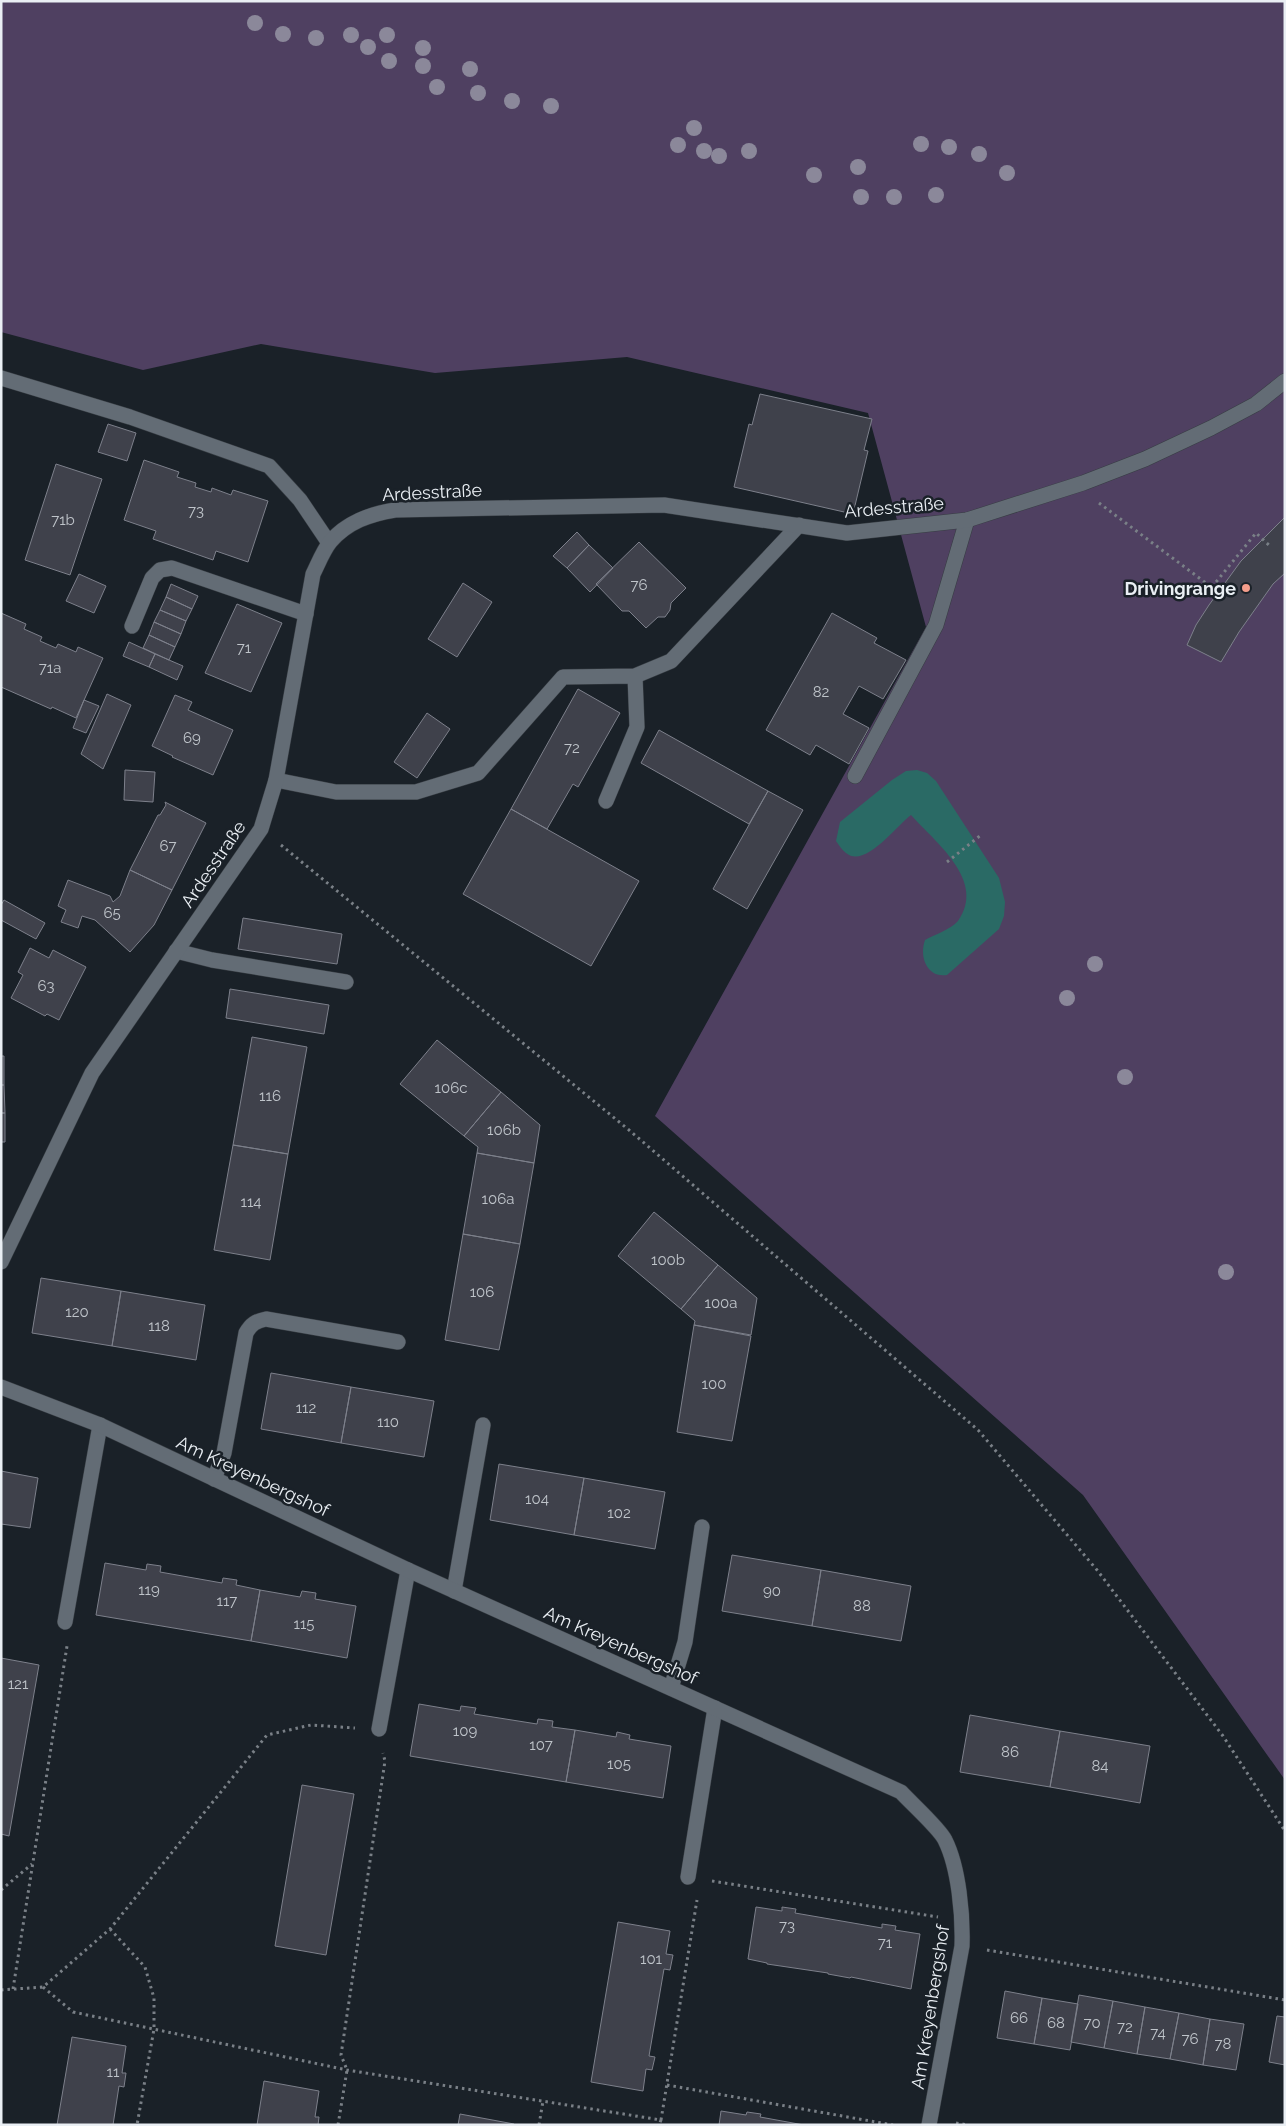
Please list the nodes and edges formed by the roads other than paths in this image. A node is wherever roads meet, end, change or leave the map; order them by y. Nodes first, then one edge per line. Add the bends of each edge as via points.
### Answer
1 (1, 378) edge
2 (1285, 381) edge
3 (967, 520) junction
4 (799, 525) junction
5 (329, 543) junction
6 (306, 614) junction
7 (132, 626) dead end
8 (635, 676) junction
9 (855, 776) dead end
10 (276, 780) junction
11 (606, 801) dead end
12 (176, 951) junction
13 (346, 982) dead end
14 (1, 1262) edge
15 (398, 1342) dead end
16 (1, 1387) edge
17 (100, 1424) junction
18 (483, 1425) dead end
19 (214, 1479) junction
20 (702, 1527) dead end
21 (408, 1570) junction
22 (454, 1590) junction
23 (65, 1622) road end
24 (671, 1688) junction
25 (715, 1708) junction
26 (379, 1729) road end
27 (688, 1877) road end
28 (929, 2125) edge

1 - 5 street via 130,417 269,466 300,500
2 - 3 street, Ardesstraße via 1256,404 1145,459 1083,483
3 - 4 street, Ardesstraße via 847,532
3 - 9 street via 936,625
4 - 5 street, Ardesstraße via 664,505 395,510 370,514 349,525
4 - 8 street via 671,661
5 - 6 street, Ardesstraße via 314,574
6 - 7 street via 172,568 160,570 152,578
6 - 10 street, Ardesstraße
8 - 10 street via 563,677 478,773 416,792 336,792
8 - 11 street via 637,727
10 - 12 street, Ardesstraße via 261,830
12 - 13 street
12 - 14 street, Ardesstraße via 92,1073
15 - 19 street via 266,1319 256,1321 246,1333 224,1453
16 - 17 street, Am Kreyenbergshof
17 - 19 street, Am Kreyenbergshof
17 - 23 street
18 - 22 street
19 - 21 street, Am Kreyenbergshof
20 - 24 street via 685,1642
21 - 22 street, Am Kreyenbergshof
21 - 26 street
22 - 24 street, Am Kreyenbergshof
24 - 25 street, Am Kreyenbergshof
25 - 27 street
25 - 28 street, Am Kreyenbergshof via 901,1792 945,1840 956,1876 963,1921 962,1946

